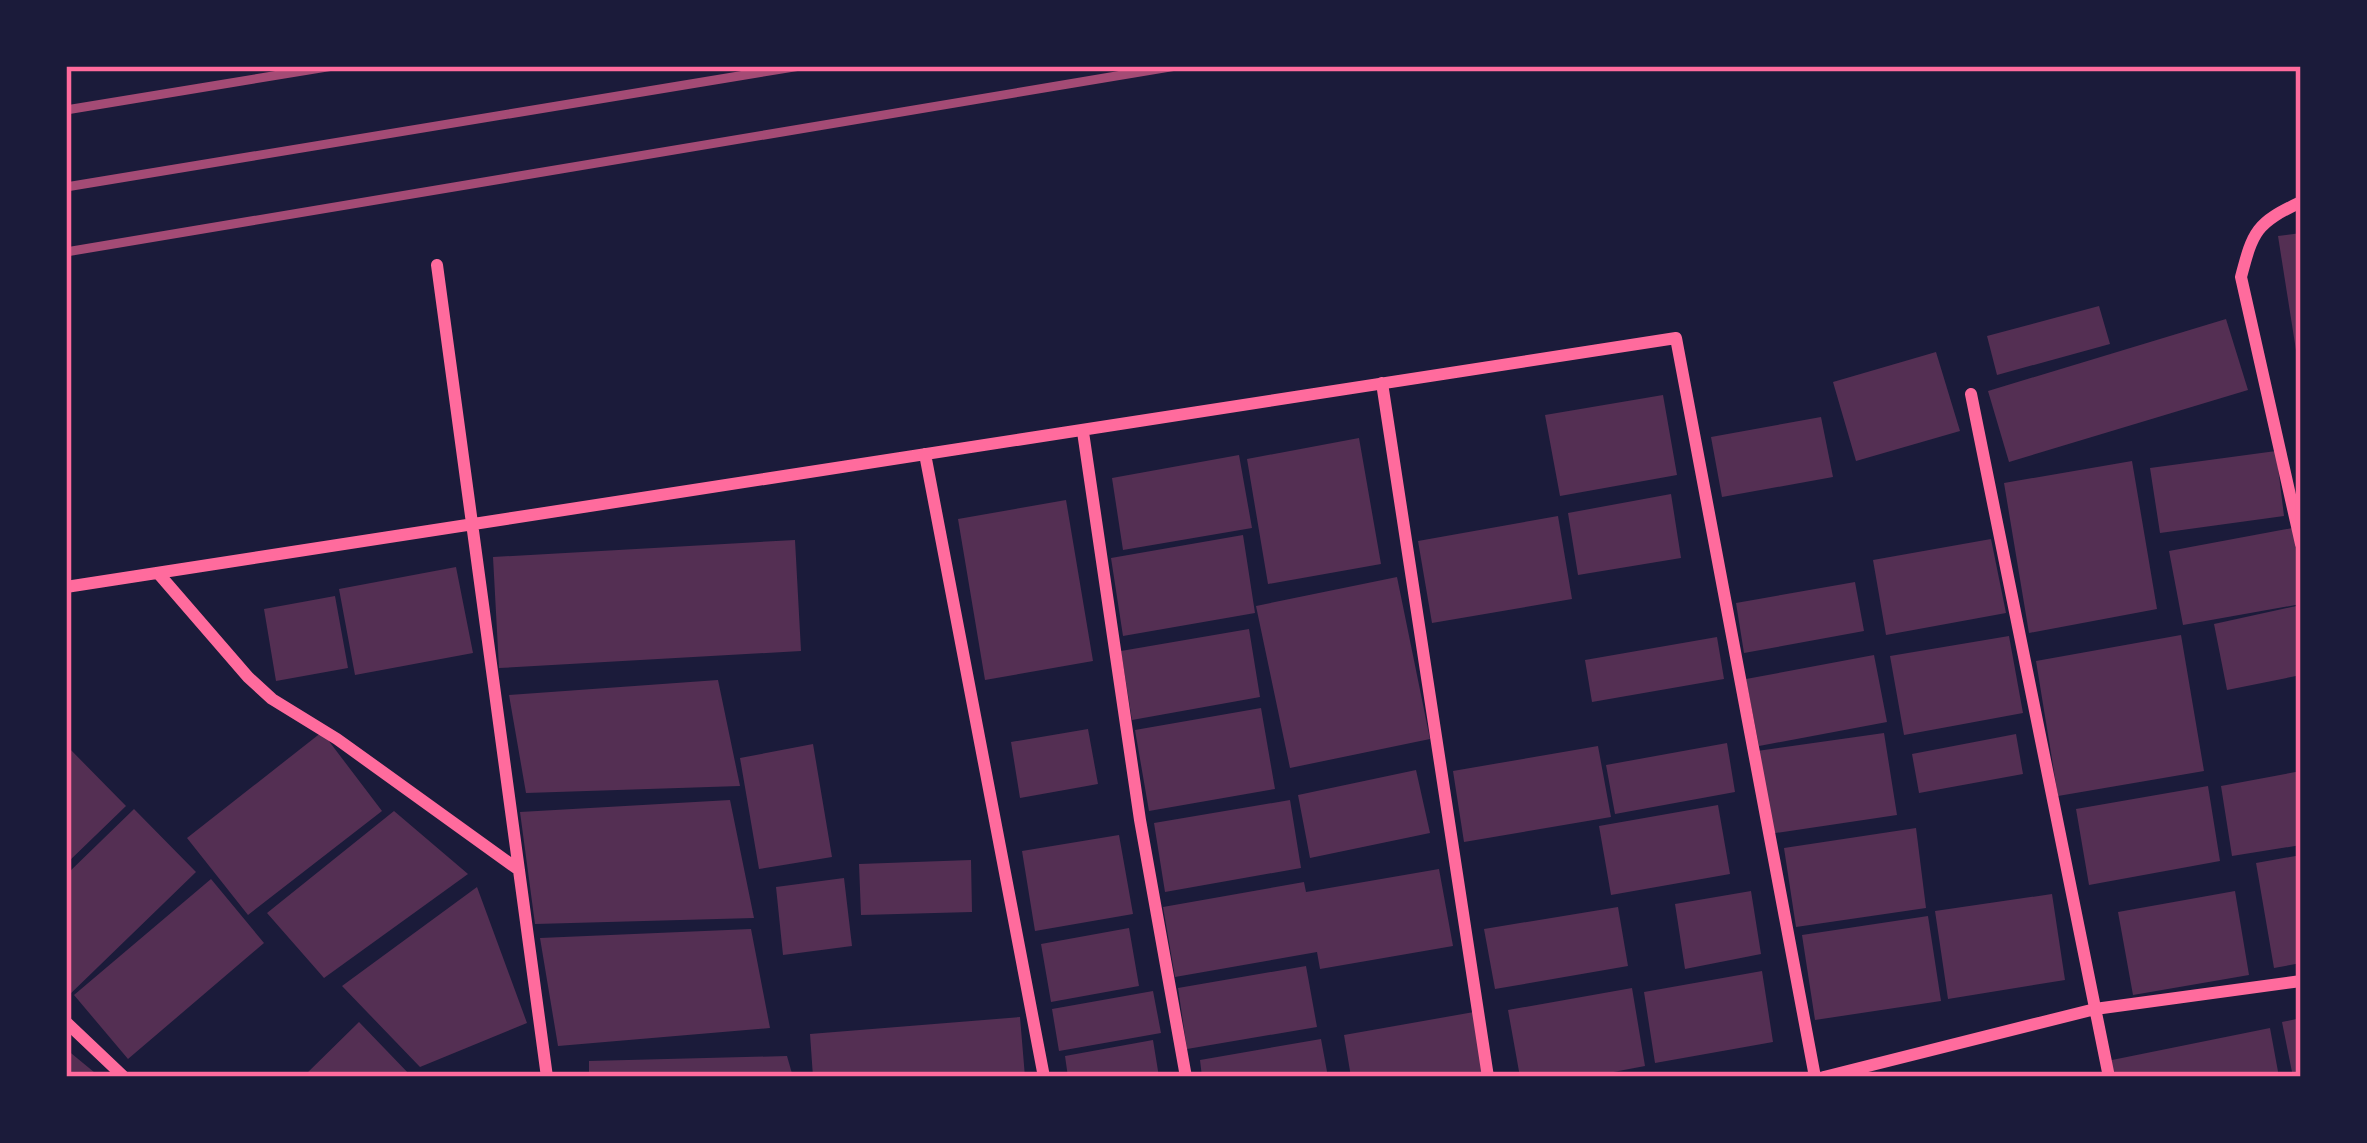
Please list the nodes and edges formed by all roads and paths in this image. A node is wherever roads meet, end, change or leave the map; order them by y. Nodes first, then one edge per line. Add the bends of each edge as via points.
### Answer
1 (2301, 202) edge
2 (437, 265) dead end
3 (1382, 383) junction
4 (1971, 394) dead end
5 (1083, 432) junction
6 (925, 454) junction
7 (473, 524) junction
8 (2301, 544) edge
9 (158, 573) junction
10 (66, 587) edge
11 (519, 870) junction
12 (2301, 981) edge
13 (2095, 1009) junction
14 (66, 1022) edge
15 (124, 1077) edge
16 (547, 1077) edge
17 (1044, 1077) edge
18 (1186, 1077) edge
19 (1488, 1077) edge
20 (1815, 1077) edge
21 (1824, 1077) edge
22 (2109, 1077) edge

1 - 8 street via 2252,236 2241,278
2 - 7 street
3 - 5 street
3 - 19 street
3 - 20 street via 1676,338
4 - 13 street
5 - 6 street
5 - 18 street
6 - 7 street
6 - 17 street
7 - 9 street
7 - 11 street
9 - 10 street
9 - 11 street via 272,699
11 - 16 street
12 - 13 street
13 - 21 street
13 - 22 street
14 - 15 street

